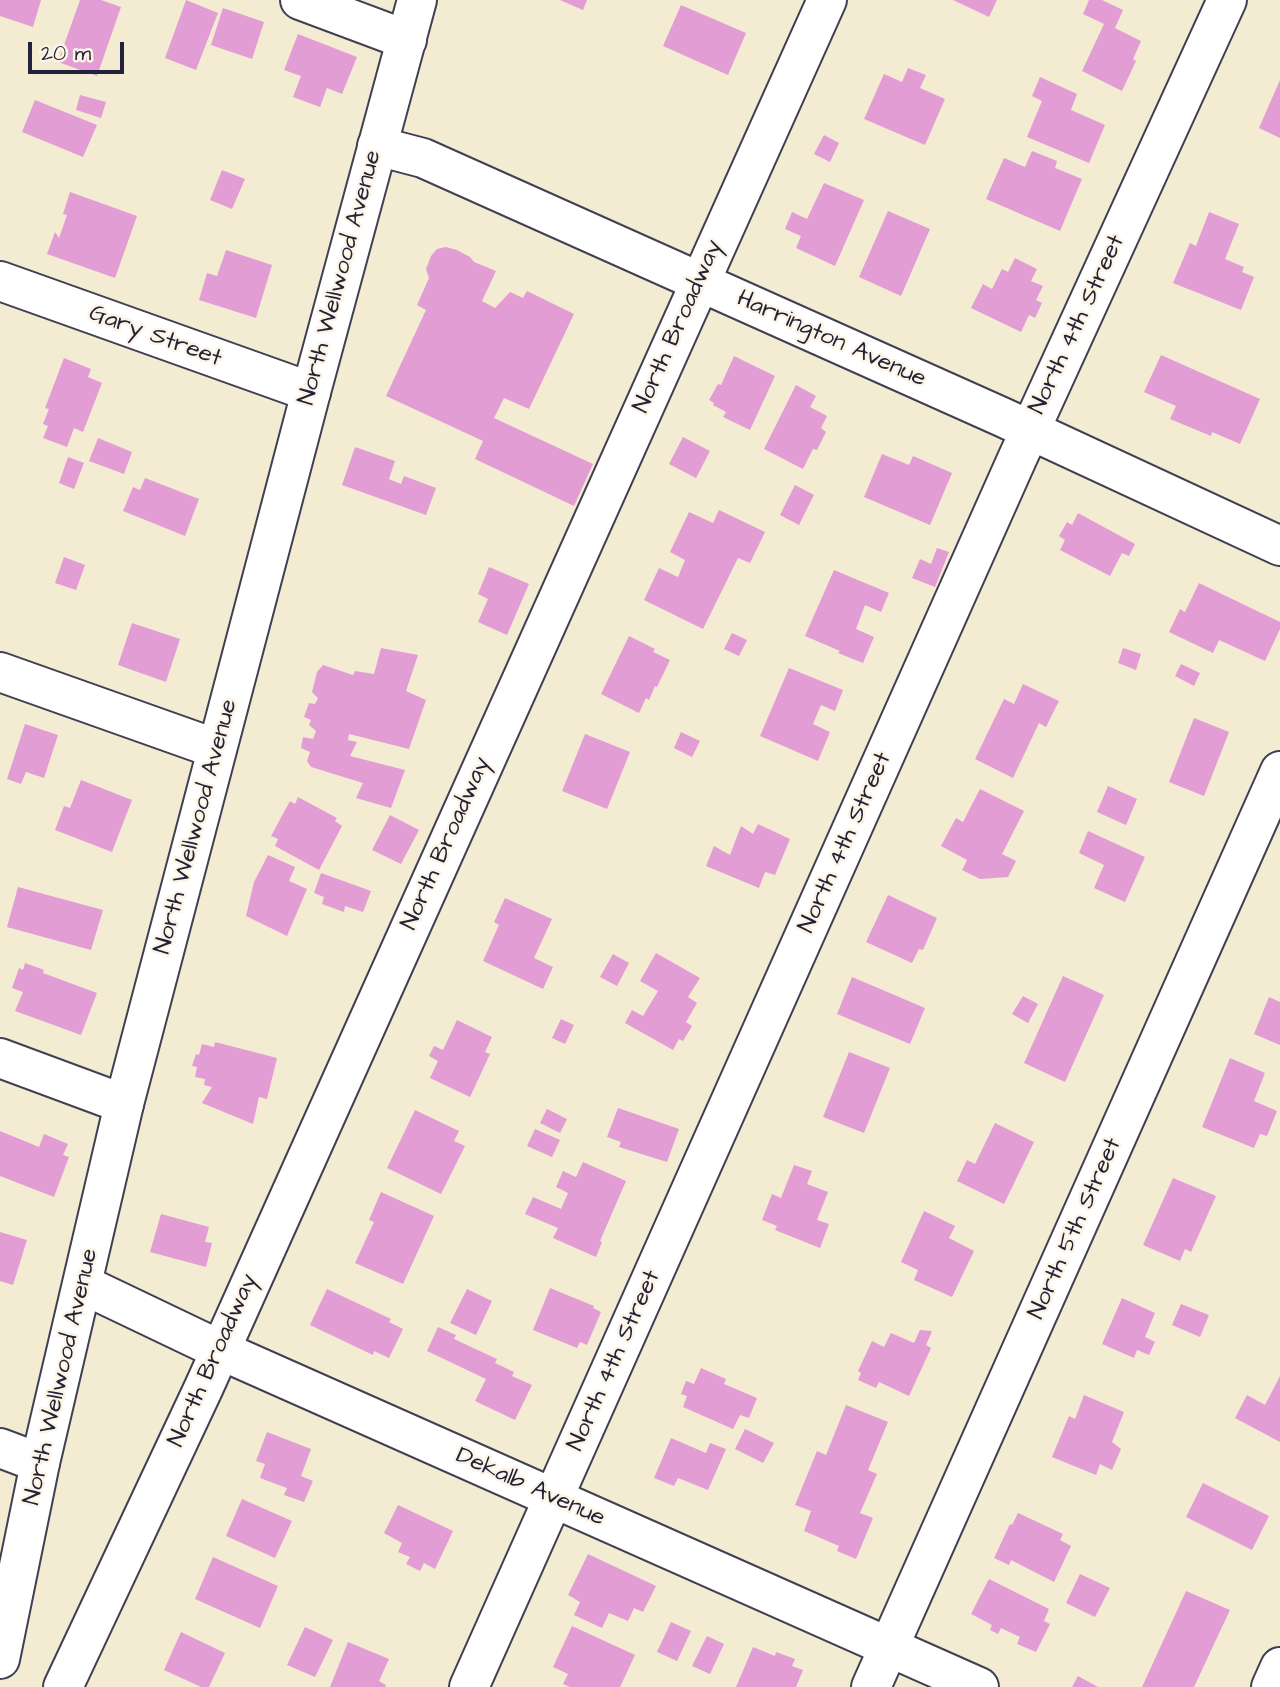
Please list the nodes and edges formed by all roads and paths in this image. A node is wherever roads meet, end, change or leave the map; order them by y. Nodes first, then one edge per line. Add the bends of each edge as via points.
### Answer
1 (300, 0) edge
2 (418, 0) edge
3 (827, 0) edge
4 (1227, 0) edge
5 (407, 40) junction
6 (377, 146) junction
7 (0, 281) edge
8 (699, 282) junction
9 (311, 393) junction
10 (1029, 431) junction
11 (1280, 546) edge
12 (0, 671) edge
13 (217, 749) junction
14 (1280, 771) edge
15 (0, 1058) edge
16 (124, 1104) junction
17 (84, 1285) junction
18 (220, 1350) junction
19 (0, 1448) edge
20 (40, 1463) junction
21 (554, 1499) junction
22 (890, 1647) junction
23 (0, 1659) edge
24 (1280, 1667) edge
25 (63, 1687) edge
26 (469, 1687) edge
27 (872, 1687) edge
28 (979, 1687) edge
29 (1271, 1687) edge

1 - 5 street
2 - 5 street, North Wellwood Avenue
3 - 8 street, North Broadway
4 - 10 street, North 4th Street
5 - 6 street, North Wellwood Avenue
6 - 8 street, Harrington Avenue via 423,158
6 - 9 street, North Wellwood Avenue
7 - 9 street, Gary Street
8 - 10 street, Harrington Avenue
8 - 18 street, North Broadway
9 - 13 street, North Wellwood Avenue
10 - 11 street, Harrington Avenue
10 - 21 street, North 4th Street
12 - 13 street
13 - 16 street, North Wellwood Avenue
14 - 22 street, North 5th Street
15 - 16 street
16 - 17 street, North Wellwood Avenue
17 - 18 street, Dekalb Avenue
17 - 20 street, North Wellwood Avenue
18 - 21 street, Dekalb Avenue
18 - 25 street, North Broadway
19 - 20 street
20 - 23 street, North Wellwood Avenue
21 - 22 street, Dekalb Avenue
21 - 26 street, North 4th Street
22 - 27 street, North 5th Street
22 - 28 street, Dekalb Avenue
24 - 29 street

